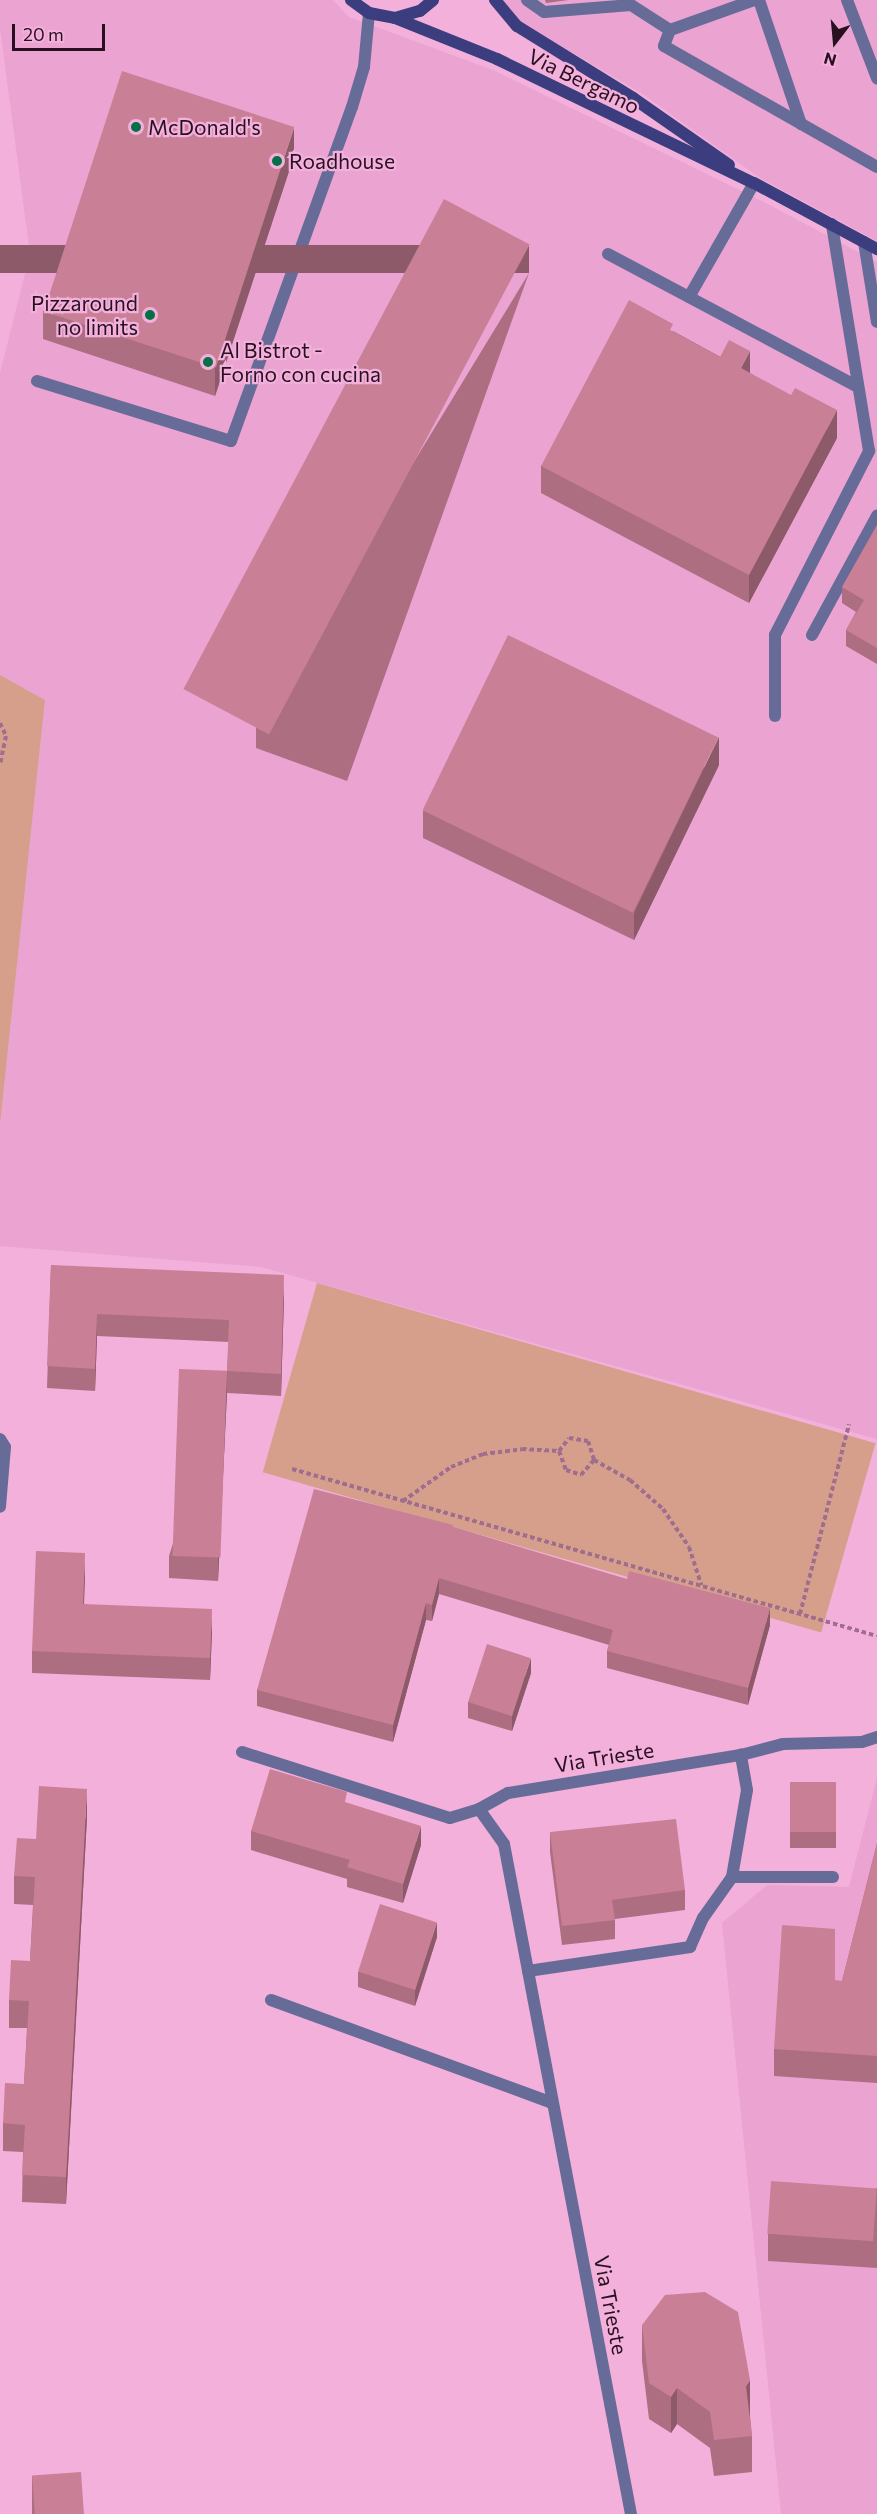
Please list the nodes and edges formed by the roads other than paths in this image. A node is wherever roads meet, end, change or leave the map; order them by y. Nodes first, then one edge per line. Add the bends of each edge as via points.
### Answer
1 (351, 0) edge
2 (433, 0) edge
3 (495, 0) edge
4 (527, 0) edge
5 (756, 0) edge
6 (847, 0) edge
7 (369, 13) junction
8 (395, 18) junction
9 (670, 30) junction
10 (877, 78) edge
11 (801, 124) junction
12 (877, 167) edge
13 (754, 183) junction
14 (832, 224) junction
15 (864, 242) junction
16 (877, 249) edge
17 (608, 254) dead end
18 (689, 297) junction
19 (877, 322) edge
20 (37, 381) dead end
21 (858, 387) junction
22 (877, 516) edge
23 (812, 635) dead end
24 (775, 716) dead end
25 (0, 1439) edge
26 (0, 1507) edge
27 (877, 1737) edge
28 (242, 1752) dead end
29 (741, 1755) junction
30 (479, 1809) junction
31 (732, 1877) junction
32 (833, 1877) dead end
33 (528, 1971) junction
34 (272, 2000) dead end
35 (552, 2103) junction
36 (631, 2514) edge

1 - 7 main road
2 - 8 main road via 420,12
3 - 13 main road, Via Bergamo via 516,26 633,98
4 - 9 street via 544,12 631,5
5 - 9 street
5 - 11 street
6 - 10 street
7 - 8 main road, Via Bergamo
7 - 20 street via 364,67 352,107 231,441
8 - 13 main road, Via Bergamo via 497,59
9 - 11 street via 664,46
11 - 12 street
13 - 14 main road, Via Bergamo
13 - 18 street
14 - 15 main road, Via Bergamo
14 - 21 street
15 - 16 main road, Via Bergamo
15 - 19 street
17 - 18 street
18 - 21 street
21 - 24 street via 868,451 775,635
22 - 23 street
25 - 26 street via 5,1447
27 - 29 street, Via Trieste via 862,1742 783,1744
28 - 30 street, Via Trieste via 450,1818
29 - 30 street, Via Trieste via 508,1793
29 - 31 street via 747,1790
30 - 33 street, Via Trieste via 504,1844
31 - 32 street
31 - 33 street via 703,1917 690,1947
33 - 35 street, Via Trieste
34 - 35 street
35 - 36 street, Via Trieste

